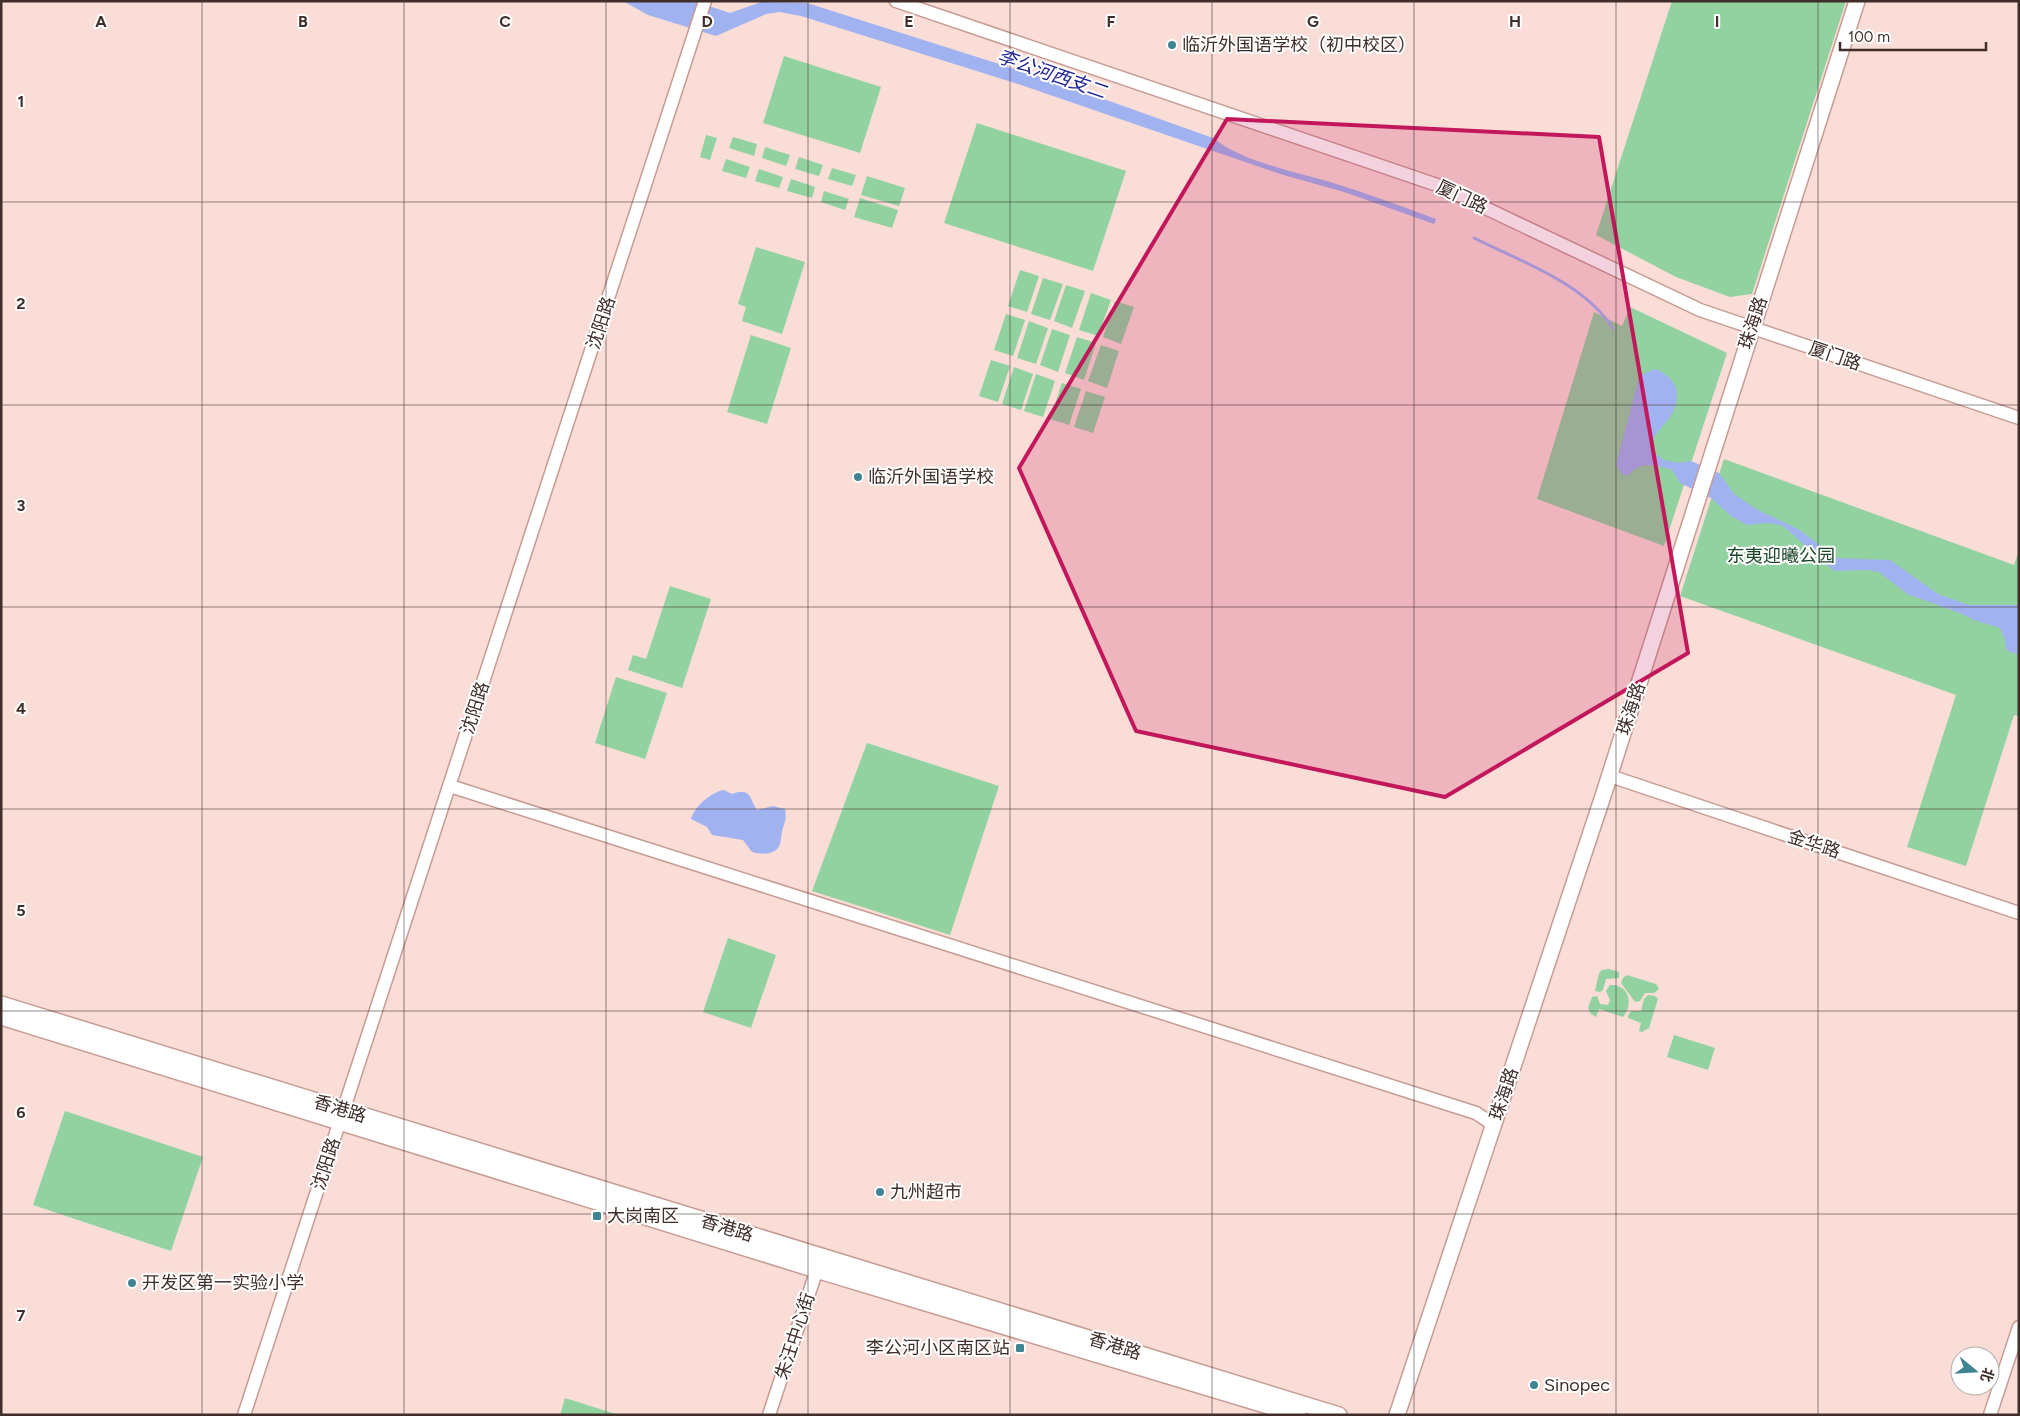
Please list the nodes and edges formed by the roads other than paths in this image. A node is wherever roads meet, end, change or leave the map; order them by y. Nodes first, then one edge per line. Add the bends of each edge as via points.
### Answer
1 (705, 1) edge
2 (896, 1) edge
3 (1857, 1) edge
4 (1752, 328) junction
5 (2019, 418) edge
6 (1610, 776) junction
7 (450, 786) junction
8 (2019, 912) edge
9 (1, 1004) edge
10 (1, 1017) edge
11 (342, 1116) junction
12 (1494, 1125) junction
13 (818, 1263) junction
14 (2019, 1328) edge
15 (244, 1415) edge
16 (769, 1415) edge
17 (1298, 1415) edge
18 (1339, 1415) edge
19 (1398, 1415) edge
20 (1990, 1415) edge

1 - 7 street, 沈阳路
2 - 4 street, 厦门路 via 1437,185 1700,310
3 - 4 main road, 珠海路
4 - 5 street, 厦门路
4 - 6 main road, 珠海路
6 - 8 street, 金华路
6 - 12 main road, 珠海路
7 - 11 street, 沈阳路
7 - 12 street via 1476,1113
9 - 11 main road, 香港路
10 - 11 main road, 香港路
11 - 13 main road, 香港路
11 - 15 street, 沈阳路
12 - 19 main road, 珠海路
13 - 16 street, 朱汪中心街
13 - 17 main road, 香港路
13 - 18 main road, 香港路
14 - 20 street

